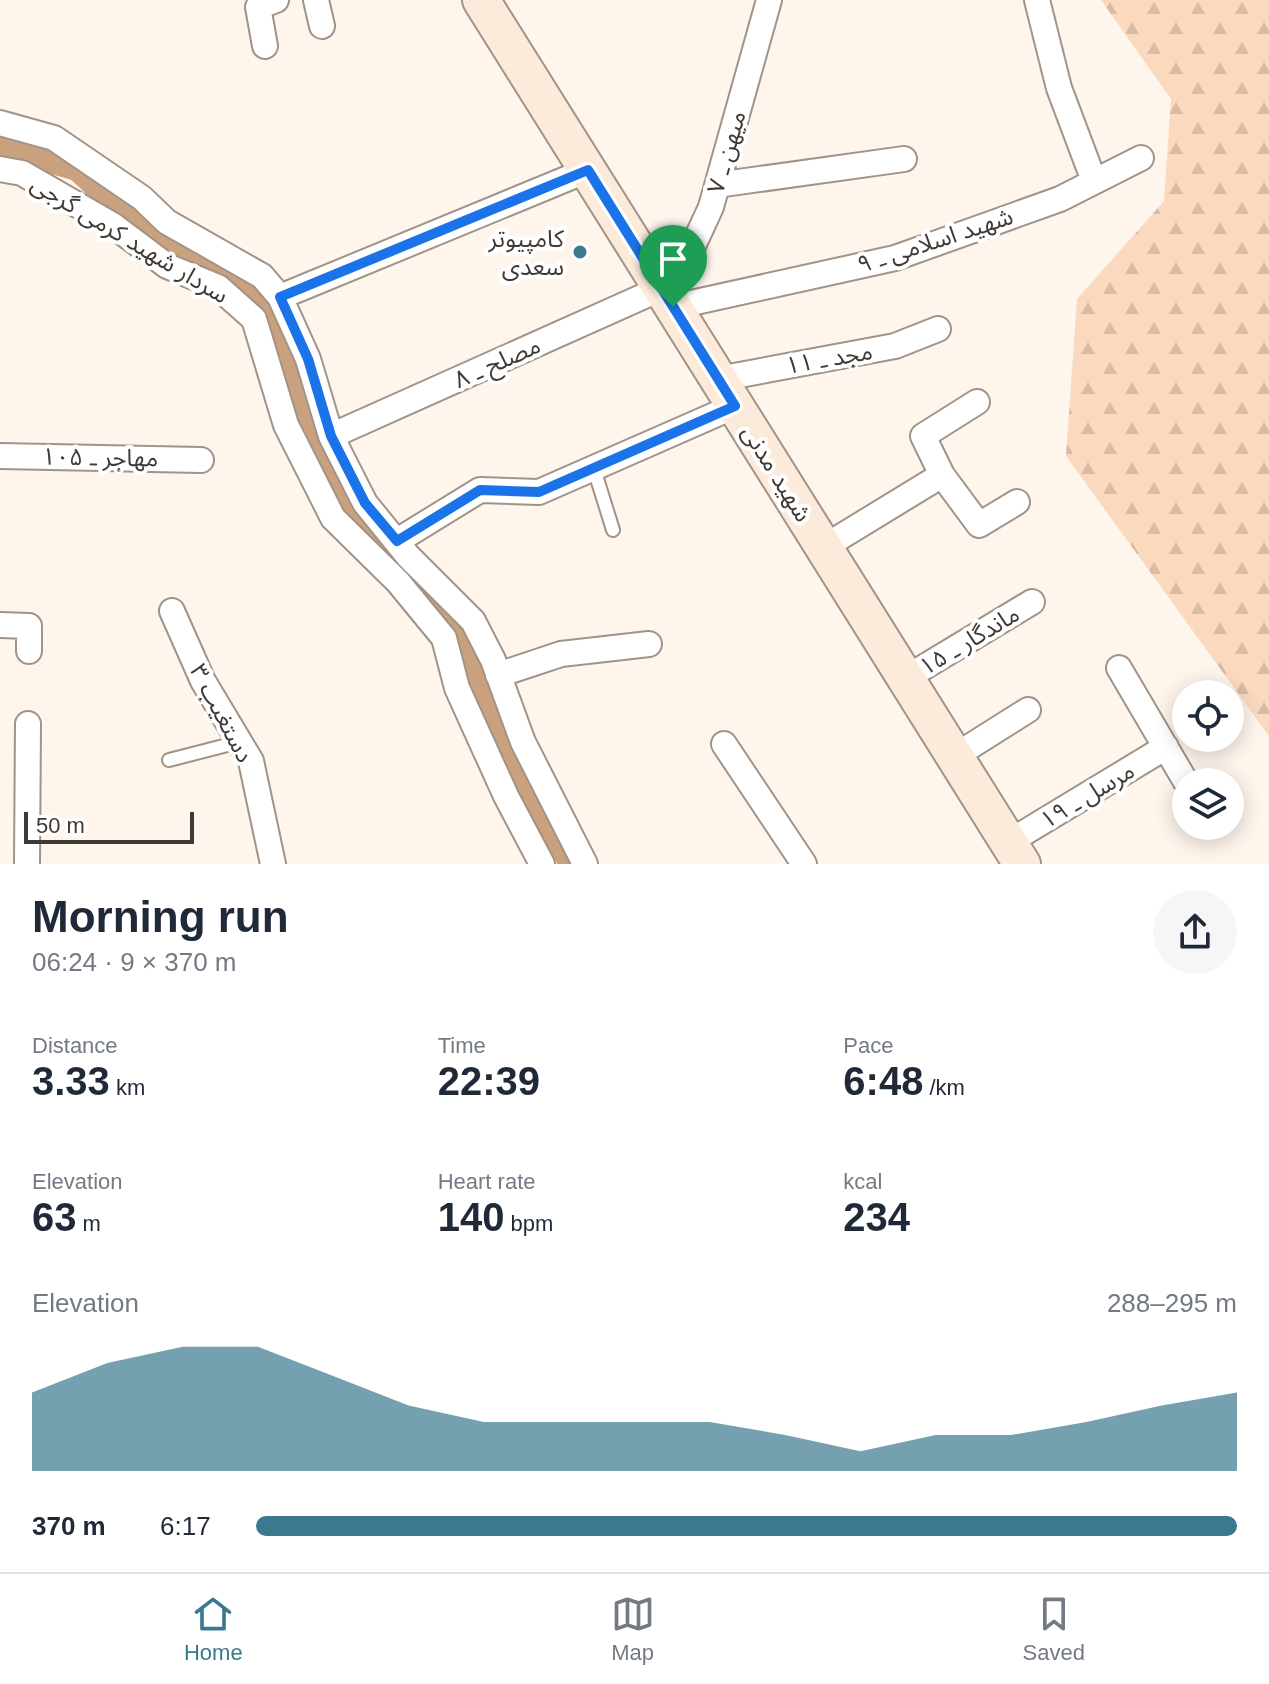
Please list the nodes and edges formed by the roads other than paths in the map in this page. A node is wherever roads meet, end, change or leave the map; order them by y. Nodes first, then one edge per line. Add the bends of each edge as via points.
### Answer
1 (276, 0) edge
2 (316, 0) edge
3 (481, 0) edge
4 (769, 0) edge
5 (1037, 0) edge
6 (322, 26) dead end
7 (265, 46) dead end
8 (0, 123) edge
9 (1141, 158) dead end
10 (904, 159) dead end
11 (0, 169) edge
12 (588, 170) junction
13 (1094, 181) junction
14 (717, 185) junction
15 (280, 297) junction
16 (668, 298) junction
17 (938, 329) dead end
18 (727, 392) junction
19 (977, 402) dead end
20 (331, 436) junction
21 (0, 456) edge
22 (201, 460) dead end
23 (594, 469) junction
24 (942, 475) junction
25 (1017, 502) dead end
26 (613, 530) dead end
27 (397, 541) junction
28 (824, 547) junction
29 (439, 585) junction
30 (1032, 602) dead end
31 (420, 608) junction
32 (172, 611) dead end
33 (0, 625) edge
34 (649, 644) dead end
35 (29, 651) dead end
36 (1119, 668) dead end
37 (498, 675) junction
38 (906, 678) junction
39 (1028, 710) dead end
40 (28, 724) dead end
41 (239, 742) junction
42 (724, 744) dead end
43 (1166, 747) junction
44 (955, 756) junction
45 (169, 760) dead end
46 (1178, 768) edge
47 (1016, 853) edge
48 (27, 864) edge
49 (273, 864) edge
50 (542, 864) edge
51 (585, 864) edge
52 (804, 864) edge

1 - 7 street via 258,7
2 - 6 street
3 - 12 street, شهید مدنی
4 - 14 street, میهن ـ ۷
5 - 13 street via 1059,88
8 - 15 street via 54,138 142,198 167,222 262,276
9 - 13 street, شهید اسلامی ـ ۹
10 - 14 street
11 - 31 street, سردار شهید کرمی گرجی via 22,173 114,226 167,266 218,287 254,319 286,425 333,518
12 - 15 street
12 - 16 street, شهید مدنی
13 - 16 street, شهید اسلامی ـ ۹ via 1060,199 895,258
14 - 16 street, میهن ـ ۷
15 - 20 street via 308,359
16 - 18 street, شهید مدنی
16 - 20 street, مصلح ـ ۸
17 - 18 street, مجد ـ ۱۱
18 - 23 street, مجد ـ ۱۱
18 - 28 street, شهید مدنی
19 - 24 street via 923,436
20 - 27 street via 365,503
21 - 22 street, مهاجر ـ ۱۰۵
23 - 26 lane
23 - 27 street, مجد ـ ۱۱ via 539,492 480,490
24 - 25 street via 979,525
24 - 28 street
27 - 29 street
28 - 38 street, شهید مدنی
29 - 31 street
29 - 37 street via 473,621
30 - 38 street, ماندگار ـ ۱۵
31 - 50 street, سردار شهید کرمی گرجی via 444,638 457,688
32 - 41 street, دستغیب ۳ via 203,681
33 - 35 street via 29,626
34 - 37 street via 561,654
36 - 43 street
37 - 51 street via 523,742
38 - 44 street, شهید مدنی
39 - 44 street
40 - 48 street
41 - 45 lane
41 - 49 street, دستغیب ۳ via 251,761
42 - 52 street
43 - 46 street
43 - 47 street, مرسل ـ ۱۹
44 - 47 street, شهید مدنی

